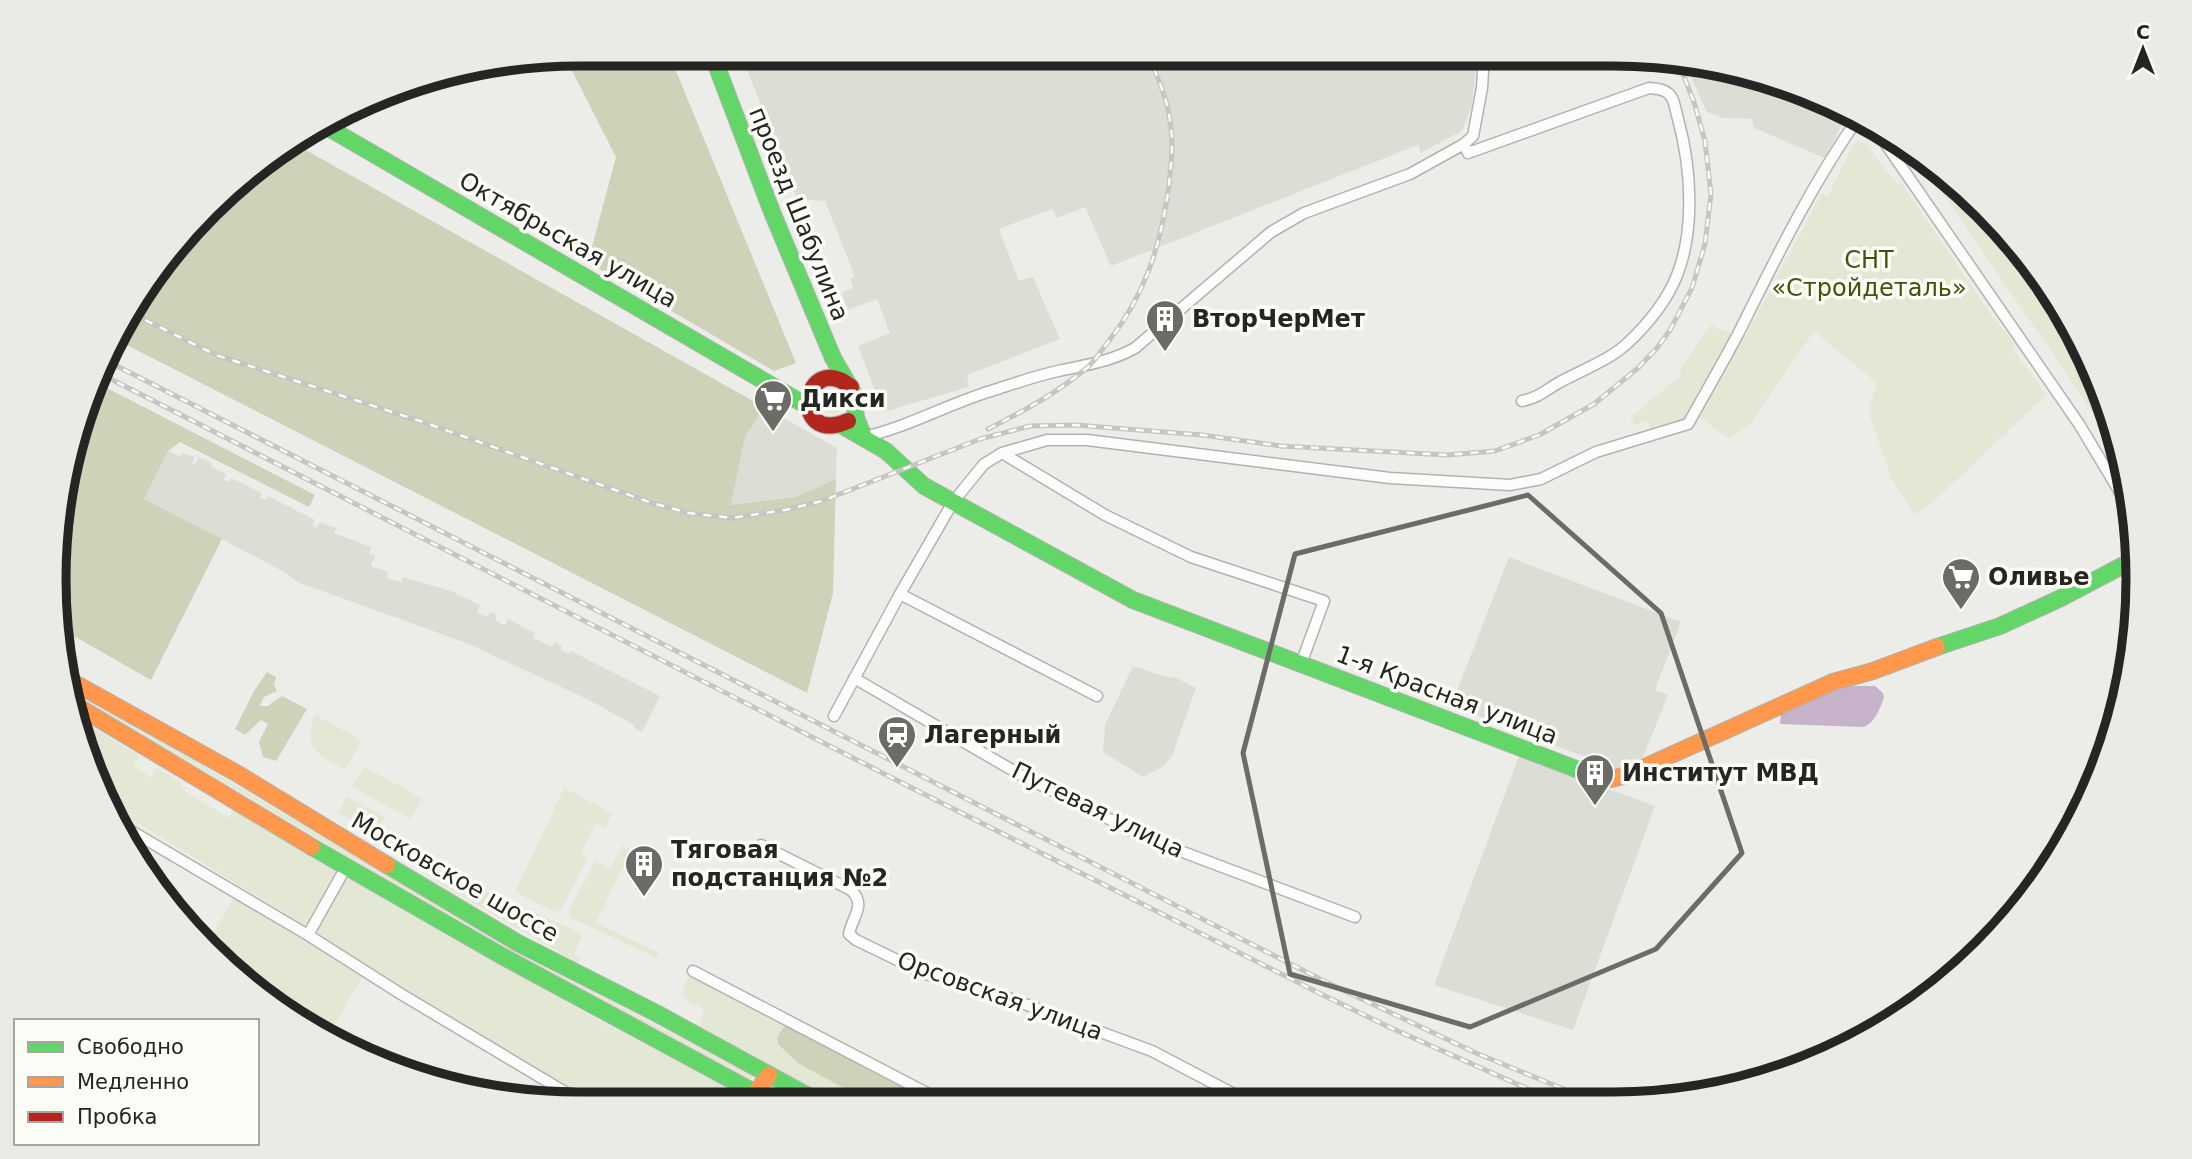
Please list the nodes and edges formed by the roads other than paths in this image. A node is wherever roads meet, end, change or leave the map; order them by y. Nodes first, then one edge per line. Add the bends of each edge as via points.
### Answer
1 (717, 66) edge
2 (1483, 66) edge
3 (1853, 126) edge
4 (332, 130) edge
5 (1464, 144) junction
6 (1887, 146) edge
7 (833, 358) junction
8 (828, 378) junction
9 (850, 387) junction
10 (809, 399) junction
11 (1522, 401) dead end
12 (855, 409) junction
13 (841, 425) junction
14 (864, 437) junction
15 (1002, 453) junction
16 (2117, 488) edge
17 (953, 502) junction
18 (2125, 564) edge
19 (900, 594) junction
20 (1301, 664) junction
21 (854, 678) junction
22 (77, 684) edge
23 (1097, 696) dead end
24 (83, 710) edge
25 (834, 716) dead end
26 (133, 832) edge
27 (761, 845) dead end
28 (346, 867) junction
29 (1355, 917) dead end
30 (308, 935) junction
31 (693, 971) dead end
32 (769, 1075) junction
33 (564, 1092) edge
34 (741, 1092) edge
35 (756, 1092) edge
36 (801, 1092) edge
37 (925, 1092) edge
38 (1232, 1092) edge

1 - 7 street, проезд Шабулина
2 - 5 street via 1474,136
3 - 15 street via 1772,262 1688,424 1596,452 1541,479 1510,485 1390,478 1087,440 1047,440
4 - 10 street, Октябрьская улица via 786,394
5 - 11 street via 1468,153 1649,89 1662,89 1672,96 1683,139 1690,209 1671,290 1650,320 1614,354 1537,398
5 - 14 street via 1410,174 1304,213 1271,232 1121,356 986,392 888,432
6 - 16 street via 2079,424
7 - 8 street via 836,364
7 - 9 street, проезд Шабулина
8 - 9 street
8 - 10 street via 821,380
9 - 12 street, проезд Шабулина
10 - 13 street via 815,421
12 - 13 street
12 - 14 street, проезд Шабулина
13 - 14 street, 1-я Красная улица
14 - 17 street, 1-я Красная улица via 906,466 924,486
15 - 17 street via 984,464
15 - 20 street via 1105,516 1191,557 1324,601
17 - 19 street
17 - 20 street, 1-я Красная улица via 1133,600
18 - 20 street, 1-я Красная улица via 2000,626 1833,682 1611,779
19 - 21 street
19 - 23 street
21 - 25 street
21 - 29 street, Путевая улица via 1019,774 1151,840
22 - 32 street, Московское шоссе via 220,763 519,943
24 - 28 street, Московское шоссе
26 - 30 street
27 - 38 street, Орсовская улица via 856,894 859,909 849,934 856,940 926,974 1003,996 1152,1051
28 - 30 street
28 - 34 street, Московское шоссе
30 - 33 street
31 - 37 street
32 - 35 street
32 - 36 street, Московское шоссе

